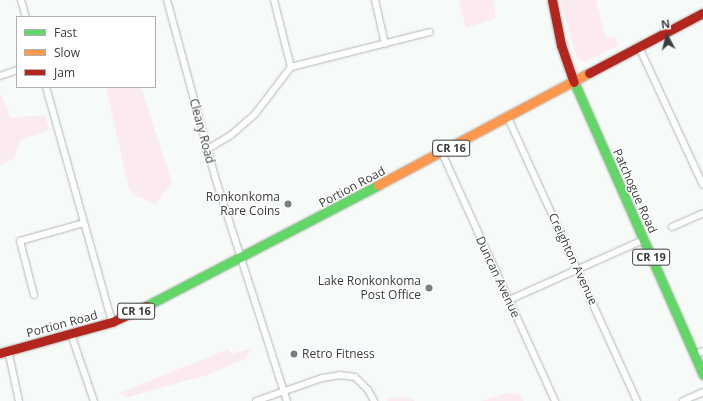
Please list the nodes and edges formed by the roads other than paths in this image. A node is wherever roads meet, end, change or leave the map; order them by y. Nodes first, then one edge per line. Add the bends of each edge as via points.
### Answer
1 (21, 0) edge
2 (167, 0) edge
3 (274, 0) edge
4 (375, 0) edge
5 (552, 0) edge
6 (703, 13) edge
7 (26, 16) edge
8 (430, 32) dead end
9 (385, 44) junction
10 (639, 47) junction
11 (291, 67) junction
12 (16, 70) edge
13 (0, 76) edge
14 (574, 82) junction
15 (46, 88) edge
16 (508, 118) junction
17 (206, 150) junction
18 (442, 153) junction
19 (703, 185) edge
20 (703, 213) edge
21 (84, 223) junction
22 (672, 227) dead end
23 (643, 240) junction
24 (240, 260) junction
25 (577, 269) junction
26 (34, 295) dead end
27 (509, 300) junction
28 (112, 322) junction
29 (71, 334) junction
30 (703, 351) edge
31 (4, 352) edge
32 (694, 355) junction
33 (703, 375) edge
34 (284, 391) junction
35 (703, 392) edge
36 (19, 401) edge
37 (94, 401) edge
38 (256, 401) edge
39 (287, 401) edge
40 (374, 401) edge
41 (555, 401) edge
42 (637, 401) edge
43 (684, 401) edge

1 - 7 street
2 - 17 street, Cleary Road
3 - 11 street
4 - 9 street
5 - 14 main road, Patchogue Road via 561,45
6 - 10 main road, Portion Road / CR 16
8 - 9 street
9 - 11 street
10 - 14 main road, Portion Road / CR 16
10 - 19 street
11 - 17 street via 255,114 230,135
12 - 13 street
14 - 16 main road, Portion Road / CR 16
14 - 23 main road, Patchogue Road / CR 19
15 - 21 street
16 - 18 main road, Portion Road / CR 16
16 - 25 street, Creighton Avenue
17 - 24 street, Cleary Road
18 - 24 main road, Portion Road / CR 16
18 - 27 street, Duncan Avenue
20 - 22 street
21 - 26 street via 20,240
21 - 28 street
23 - 25 street
23 - 32 main road, Patchogue Road / CR 19
24 - 28 main road, Portion Road / CR 16
24 - 34 street, Cleary Road
25 - 27 street
25 - 42 street, Creighton Avenue
27 - 41 street, Duncan Avenue
28 - 29 main road, Portion Road / CR 16
29 - 31 main road, Portion Road / CR 16
29 - 37 street
30 - 32 street
31 - 36 street
32 - 33 main road, Patchogue Road / CR 19
34 - 38 street
34 - 39 street, Cleary Road
34 - 40 street via 322,378 345,375 360,381
35 - 43 street

